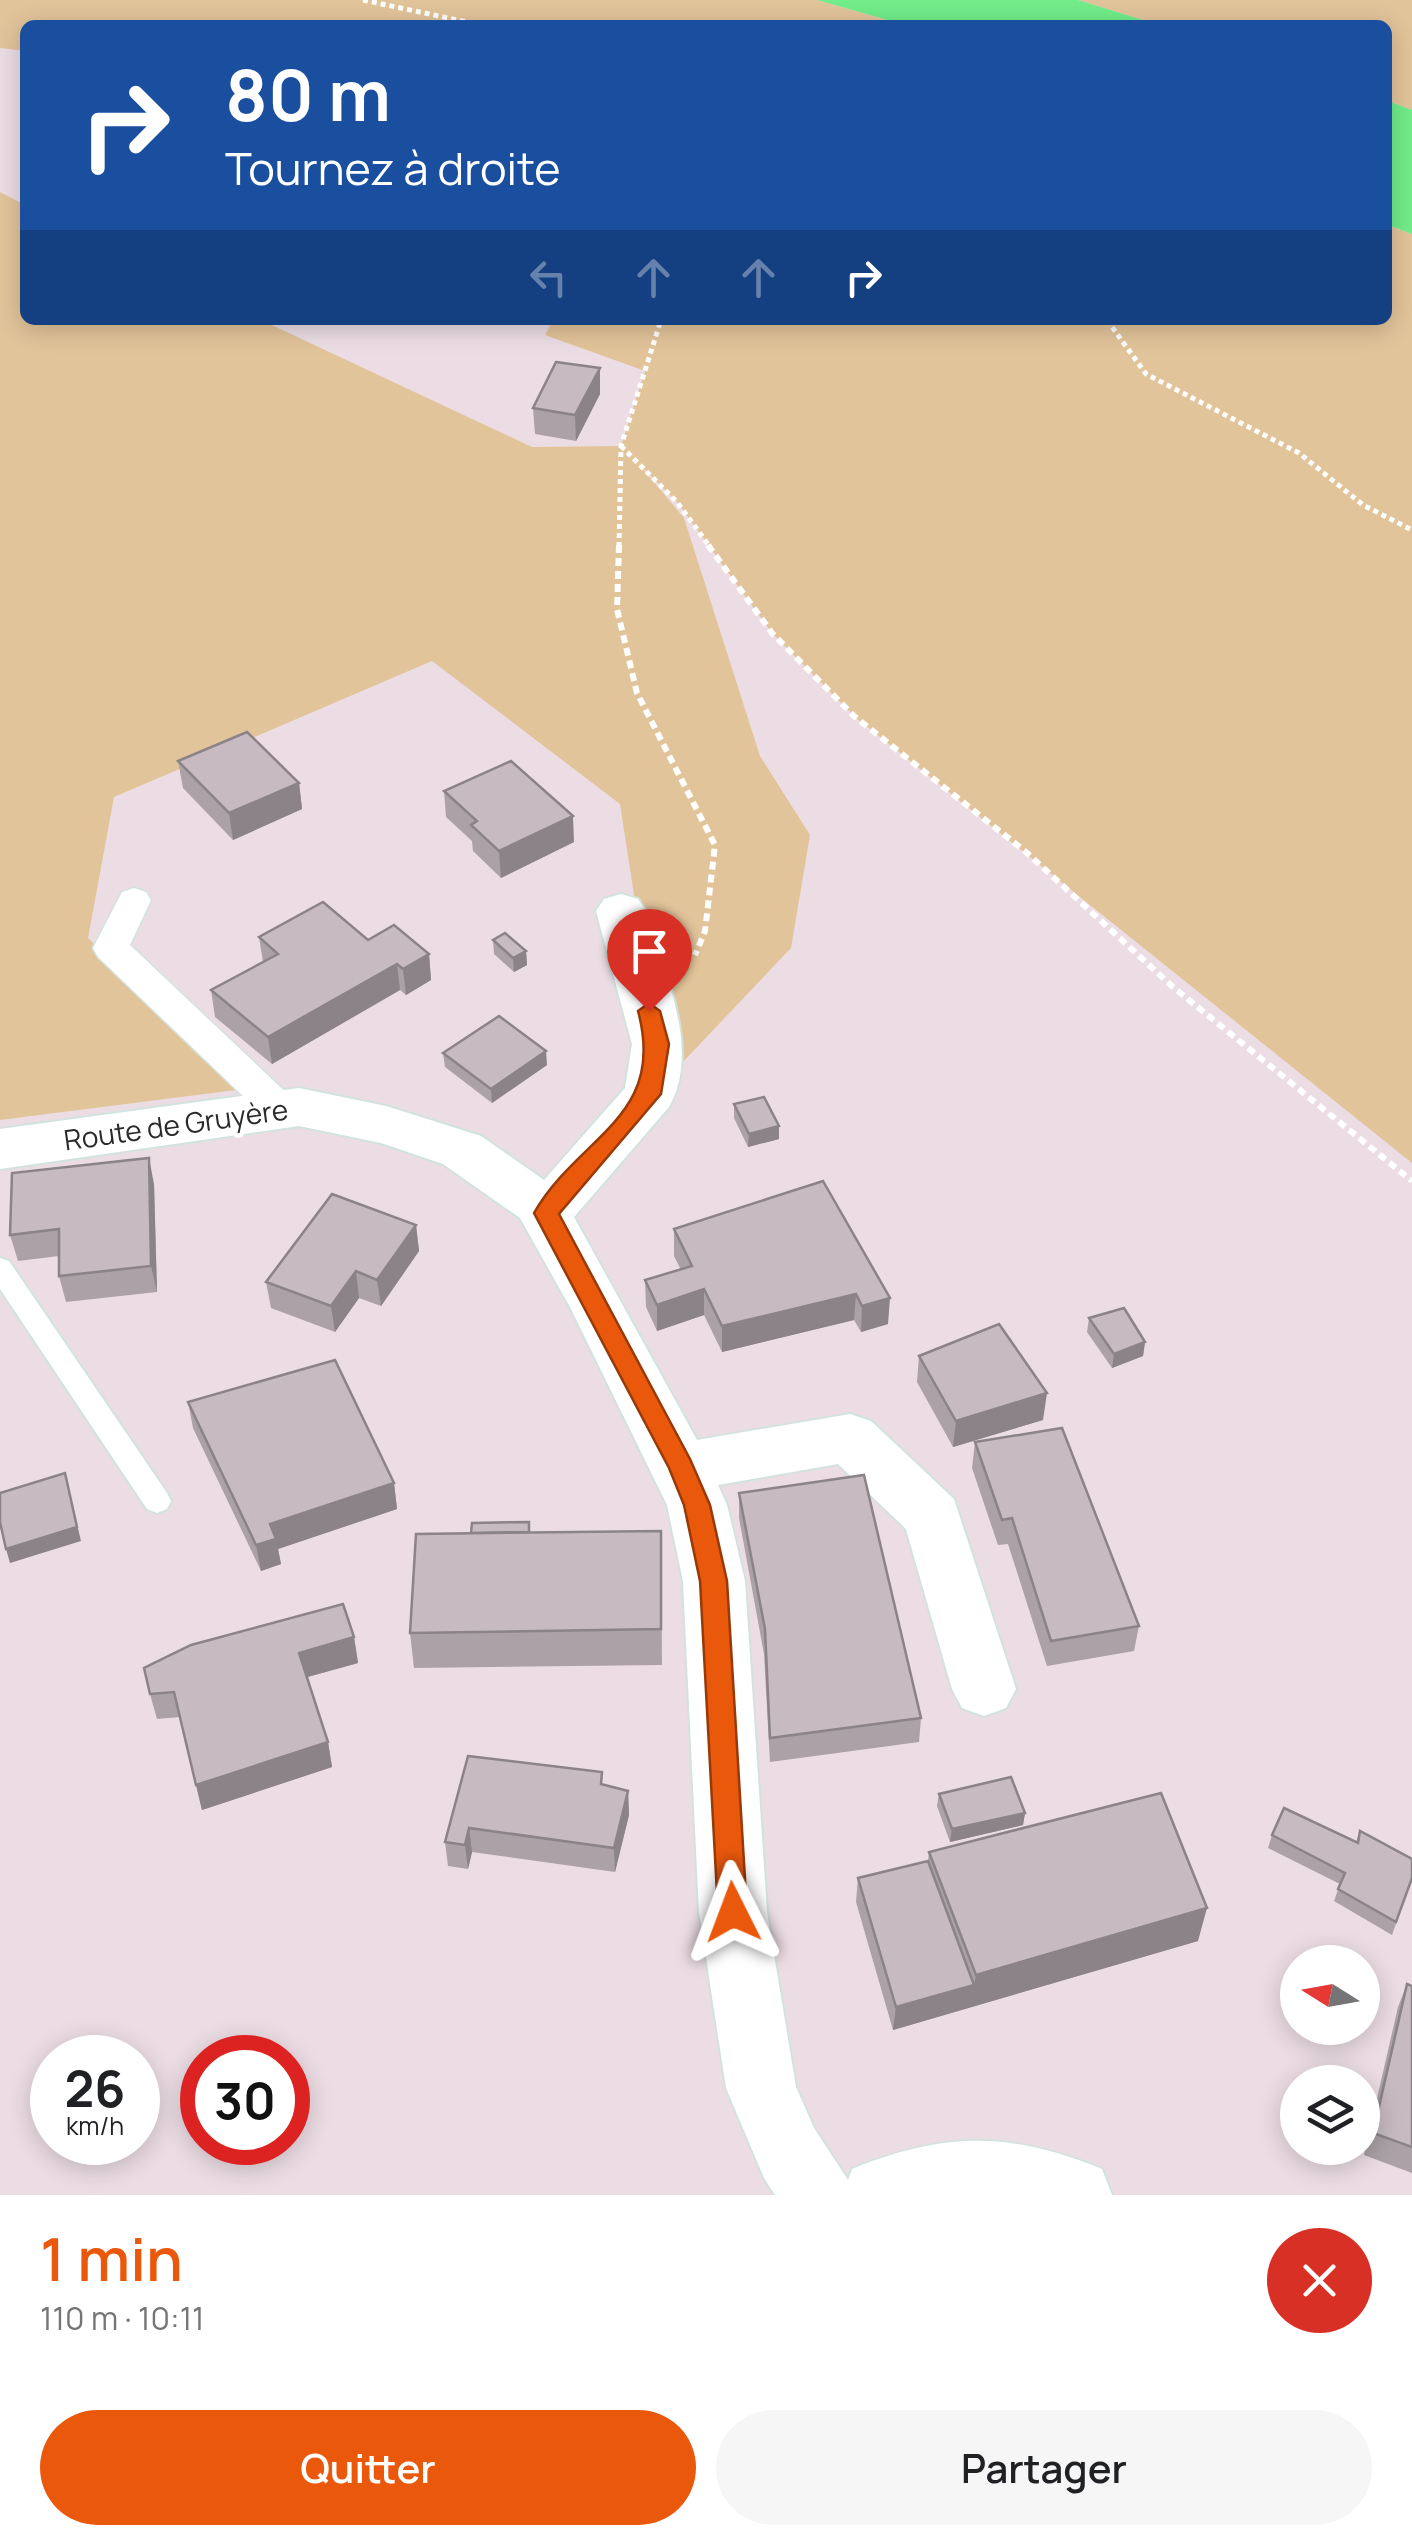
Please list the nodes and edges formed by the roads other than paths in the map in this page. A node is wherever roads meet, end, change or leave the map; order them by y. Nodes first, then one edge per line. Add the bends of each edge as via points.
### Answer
1 (134, 900) dead end
2 (621, 911) dead end
3 (280, 1110) junction
4 (0, 1149) edge
5 (546, 1213) junction
6 (0, 1268) edge
7 (681, 1466) junction
8 (157, 1502) dead end
9 (984, 1690) dead end
10 (818, 2195) edge
11 (878, 2195) edge
12 (1076, 2195) edge

1 - 3 street via 110,948
2 - 5 street via 658,1044 650,1094
3 - 4 street, Route de Gruyère
3 - 5 street, Route de Gruyère via 386,1125 462,1150
5 - 7 street, Route de Gruyère
6 - 8 lane
7 - 9 street via 850,1438 933,1517
7 - 10 street, Route de Gruyère via 714,1581 733,1912 762,2088 789,2153
11 - 12 street via 954,2173

